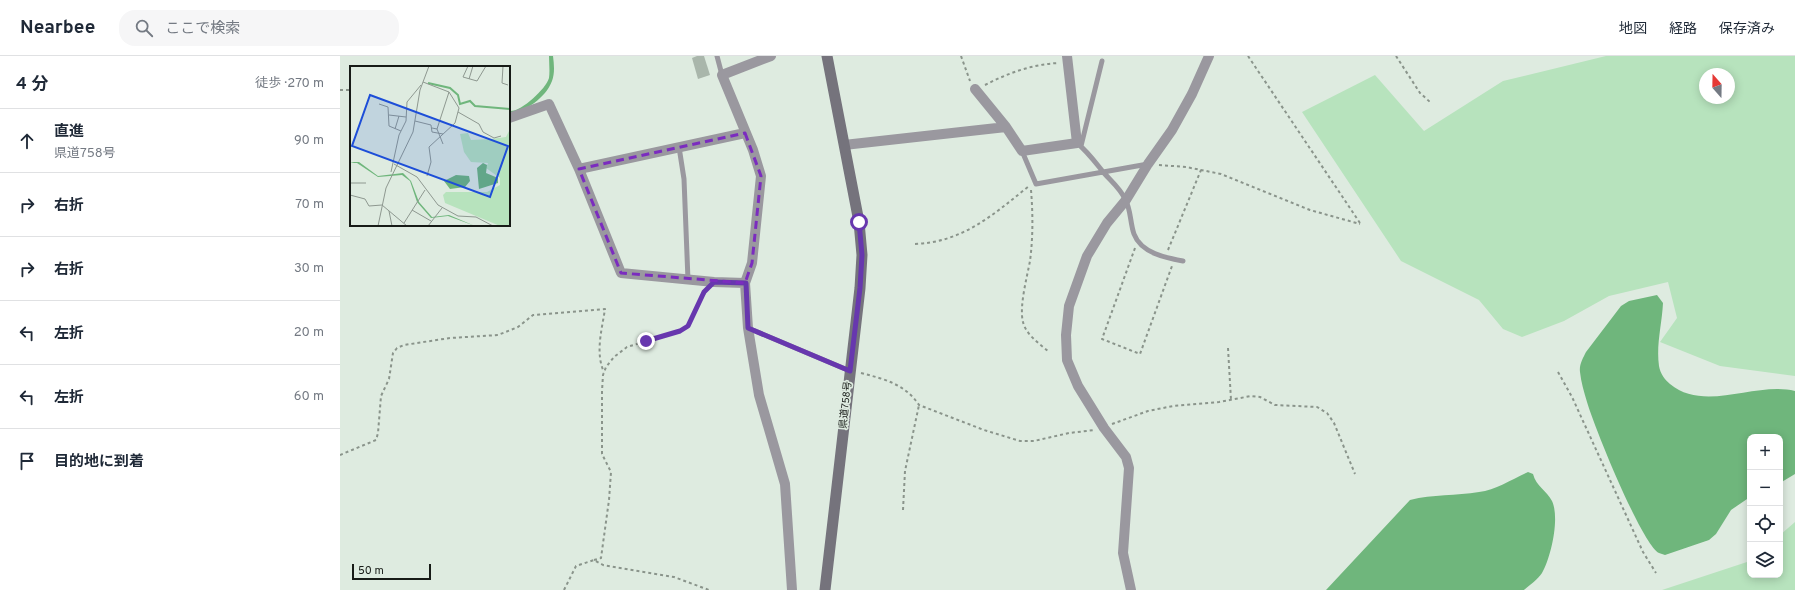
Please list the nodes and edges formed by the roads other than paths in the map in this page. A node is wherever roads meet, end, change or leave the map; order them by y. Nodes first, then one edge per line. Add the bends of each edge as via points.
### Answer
1 (717, 56) edge
2 (771, 56) edge
3 (826, 56) edge
4 (1209, 56) edge
5 (1067, 59) edge
6 (1102, 61) dead end
7 (722, 75) junction
8 (977, 90) road end
9 (510, 118) edge
10 (1006, 127) junction
11 (745, 133) junction
12 (844, 145) junction
13 (1079, 145) junction
14 (679, 147) junction
15 (1022, 151) junction
16 (1148, 164) junction
17 (579, 169) junction
18 (1103, 171) junction
19 (1126, 200) junction
20 (1183, 261) dead end
21 (688, 280) junction
22 (746, 283) junction
23 (748, 328) junction
24 (850, 371) junction
25 (792, 590) edge
26 (825, 590) edge
27 (1131, 590) edge

1 - 7 lane
2 - 7 street
3 - 12 main road, 県道758号
4 - 16 street via 1172,130
5 - 13 street
6 - 13 lane
7 - 11 street
8 - 10 street
9 - 17 street via 549,104
10 - 12 street
10 - 15 street
11 - 14 street
11 - 22 street via 761,176 752,263
12 - 24 main road, 県道758号 via 859,222 862,255
13 - 15 street
13 - 18 lane
14 - 17 street
14 - 21 lane via 684,179
15 - 18 lane via 1036,184
16 - 18 lane
16 - 19 street
17 - 21 street via 621,273
18 - 19 lane
19 - 20 lane via 1135,235 1144,247 1165,258
19 - 27 street via 1107,223 1087,256 1069,306 1066,335 1067,360 1078,386 1126,457 1129,468 1124,553
21 - 22 street
22 - 23 street
23 - 24 lane
23 - 25 street via 759,395 785,484
24 - 26 main road, 県道758号

